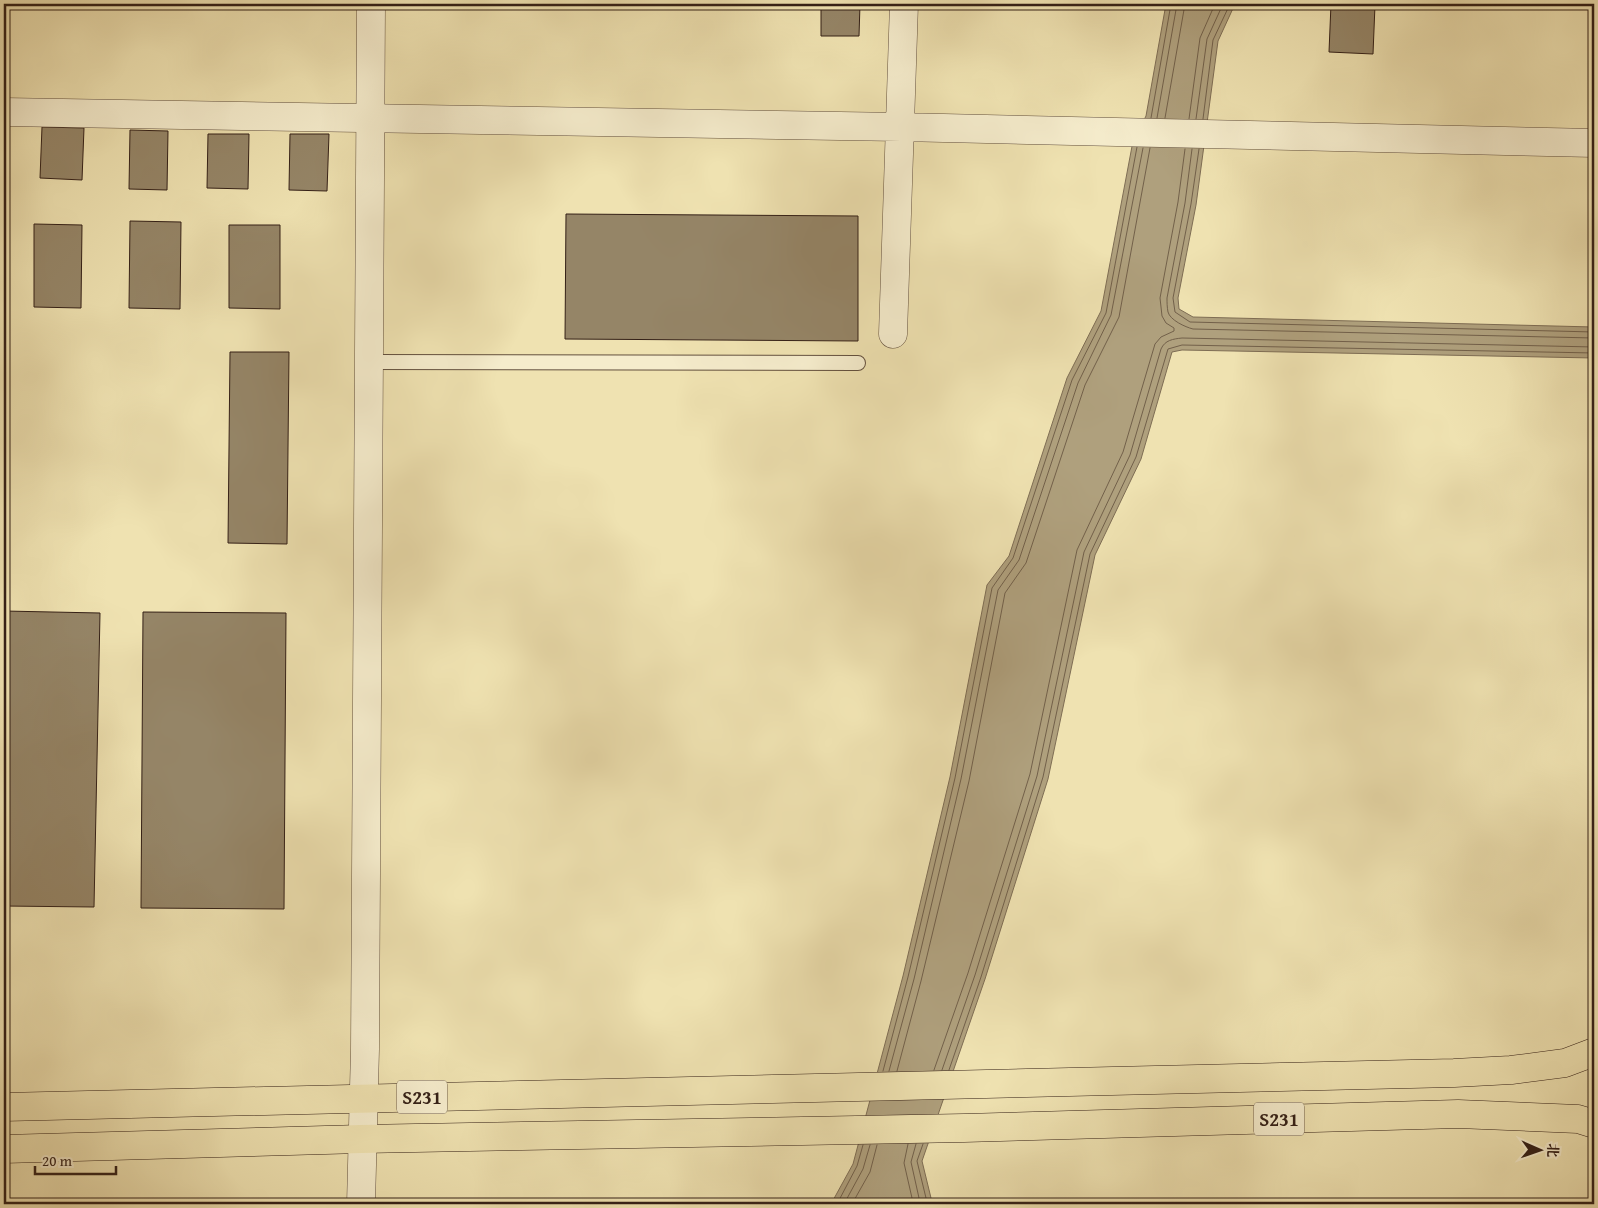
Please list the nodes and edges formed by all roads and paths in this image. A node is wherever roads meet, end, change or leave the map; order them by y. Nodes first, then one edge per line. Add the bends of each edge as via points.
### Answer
1 (371, 4) edge
2 (904, 4) edge
3 (4, 112) edge
4 (370, 118) junction
5 (901, 127) junction
6 (1594, 143) edge
7 (893, 334) dead end
8 (369, 362) junction
9 (858, 363) dead end
10 (1594, 1052) edge
11 (363, 1098) junction
12 (4, 1107) edge
13 (1594, 1124) edge
14 (362, 1139) junction
15 (4, 1149) edge
16 (360, 1204) edge

1 - 4 street
2 - 5 street
3 - 4 street
4 - 5 street
4 - 8 street
5 - 6 street
5 - 7 street
8 - 9 lane
8 - 11 street
10 - 11 main road, S231 via 1565,1063 1454,1073
11 - 12 main road, S231
11 - 14 street
13 - 14 main road, S231 via 1578,1120 1458,1114 964,1128
14 - 15 main road, S231
14 - 16 street

